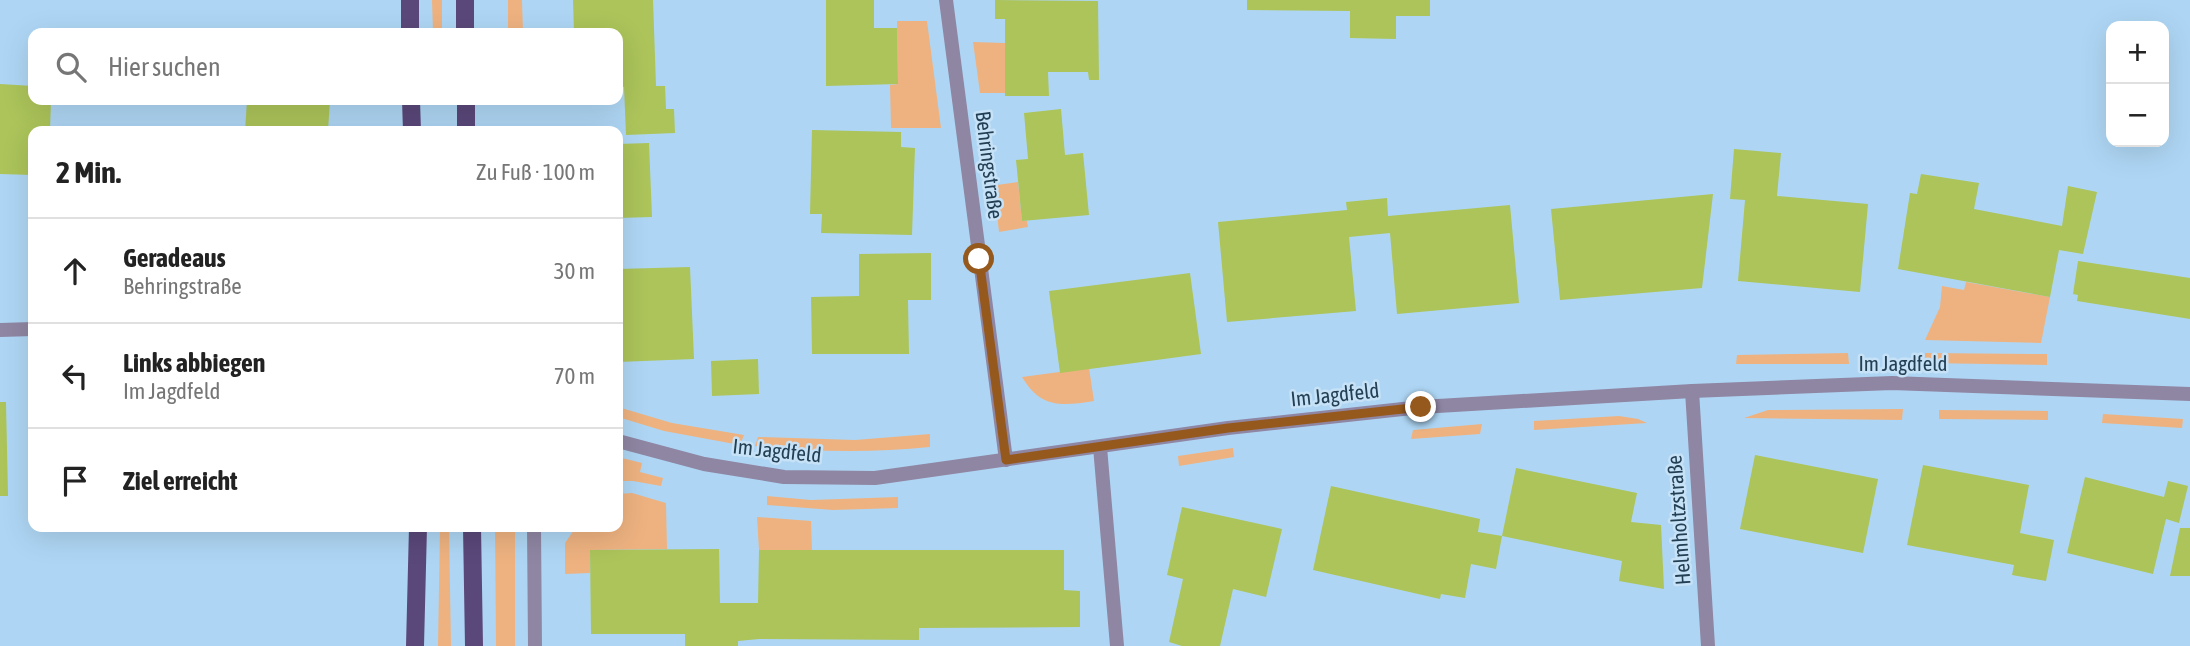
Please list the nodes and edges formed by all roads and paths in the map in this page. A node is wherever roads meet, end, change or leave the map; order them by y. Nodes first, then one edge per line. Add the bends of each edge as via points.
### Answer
1 (410, 0) edge
2 (465, 0) edge
3 (946, 0) edge
4 (410, 28) edge
5 (465, 28) edge
6 (411, 105) edge
7 (466, 105) edge
8 (412, 126) edge
9 (466, 126) edge
10 (28, 329) edge
11 (0, 330) edge
12 (1692, 391) junction
13 (2190, 394) edge
14 (623, 442) edge
15 (1100, 447) junction
16 (1006, 460) junction
17 (418, 532) edge
18 (472, 532) edge
19 (534, 532) edge
20 (415, 646) edge
21 (474, 646) edge
22 (535, 646) edge
23 (1117, 646) edge
24 (1708, 646) edge

1 - 4 main road
2 - 5 main road
3 - 16 street, Behringstraße
6 - 8 main road
7 - 9 main road
10 - 11 street
12 - 13 street, Im Jagdfeld via 1892,383
12 - 15 street, Im Jagdfeld via 1421,407
12 - 24 street, Helmholtzstraße
14 - 16 street, Im Jagdfeld via 704,464 784,477 874,478
15 - 16 street, Im Jagdfeld
15 - 23 street
17 - 20 main road
18 - 21 main road
19 - 22 street

